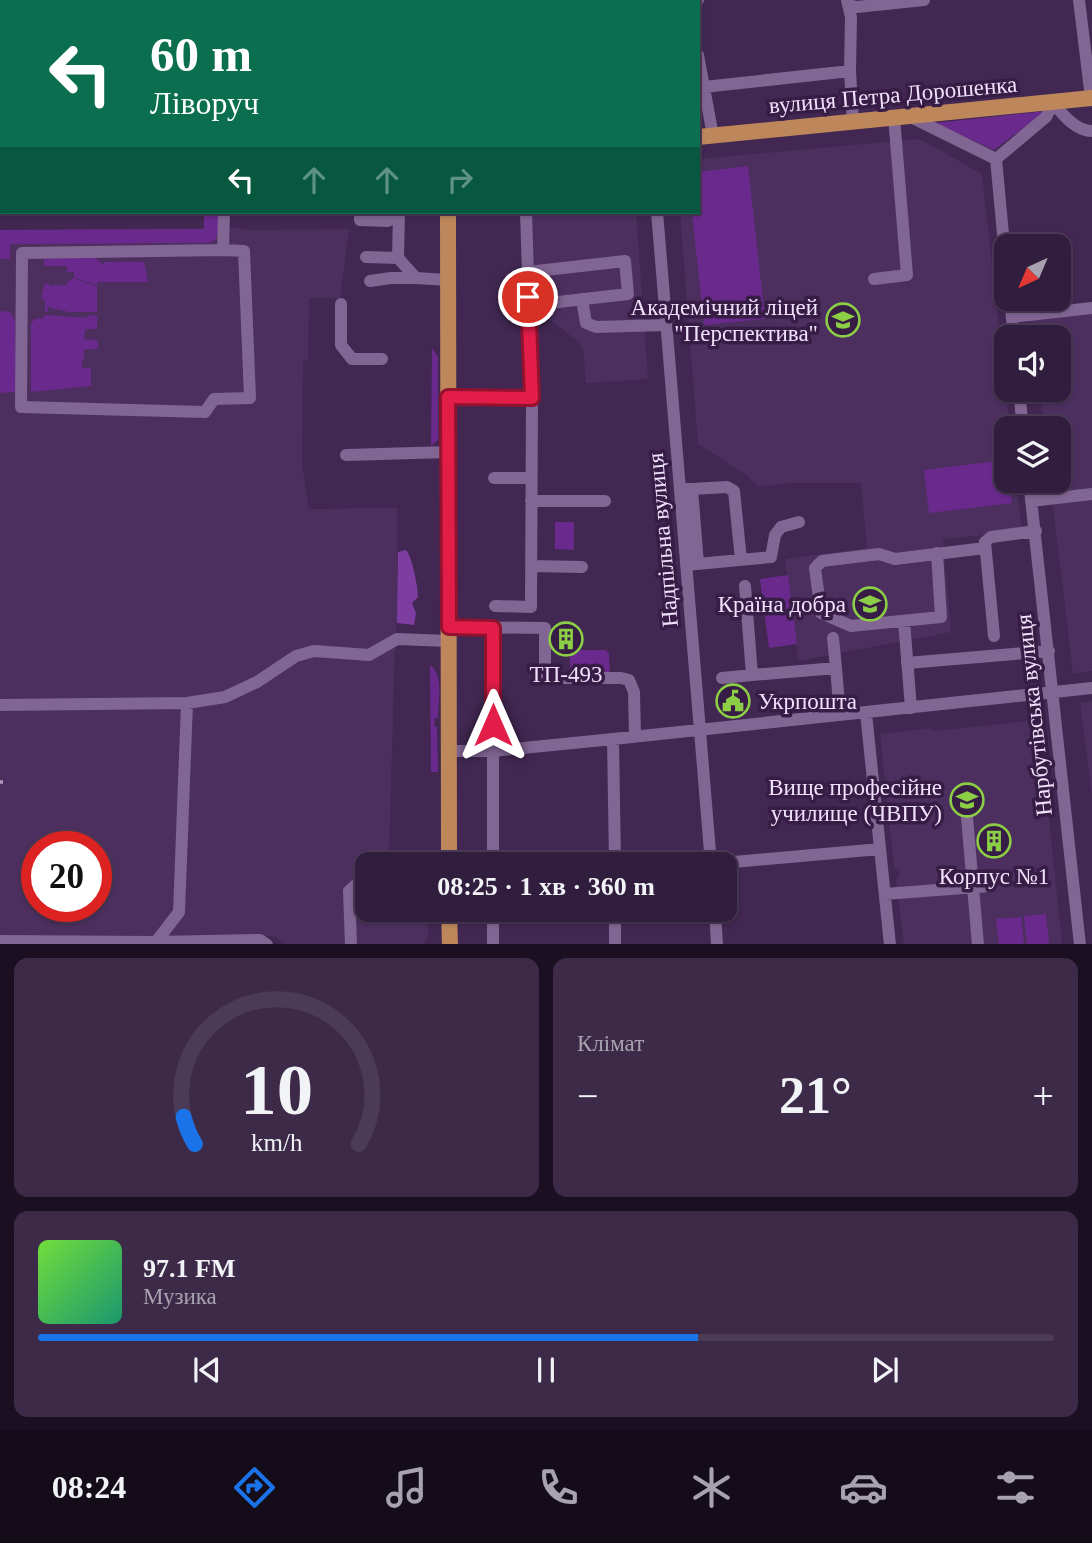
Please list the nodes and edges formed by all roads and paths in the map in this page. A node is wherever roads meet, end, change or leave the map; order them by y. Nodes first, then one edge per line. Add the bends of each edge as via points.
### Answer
1 (924, 0) edge
2 (1079, 0) edge
3 (848, 3) edge
4 (700, 66) edge
5 (850, 71) junction
6 (704, 87) junction
7 (1092, 98) edge
8 (1053, 103) junction
9 (902, 117) junction
10 (853, 122) junction
11 (1092, 131) edge
12 (706, 136) edge
13 (996, 159) junction
14 (224, 214) edge
15 (360, 214) edge
16 (389, 214) edge
17 (399, 214) edge
18 (448, 214) edge
19 (526, 214) edge
20 (657, 214) edge
21 (1003, 234) edge
22 (223, 250) junction
23 (366, 257) dead end
24 (398, 258) junction
25 (528, 272) junction
26 (416, 278) junction
27 (874, 279) dead end
28 (448, 280) junction
29 (370, 281) dead end
30 (582, 299) junction
31 (341, 304) dead end
32 (541, 304) dead end
33 (1092, 308) edge
34 (1011, 312) edge
35 (1012, 317) junction
36 (666, 325) junction
37 (1013, 325) edge
38 (382, 359) dead end
39 (448, 397) junction
40 (532, 398) junction
41 (449, 452) junction
42 (345, 455) dead end
43 (494, 478) dead end
44 (531, 478) junction
45 (686, 490) junction
46 (1030, 493) edge
47 (1092, 494) edge
48 (531, 501) junction
49 (605, 501) dead end
50 (1031, 501) junction
51 (799, 522) dead end
52 (1036, 531) junction
53 (985, 548) junction
54 (937, 553) junction
55 (741, 560) junction
56 (692, 564) junction
57 (531, 566) junction
58 (582, 567) dead end
59 (746, 586) dead end
60 (495, 606) dead end
61 (904, 621) junction
62 (493, 628) junction
63 (449, 634) junction
64 (994, 636) dead end
65 (833, 638) dead end
66 (1049, 651) junction
67 (907, 663) junction
68 (836, 668) junction
69 (752, 675) junction
70 (722, 678) dead end
71 (1092, 688) edge
72 (1052, 693) junction
73 (187, 703) junction
74 (0, 705) edge
75 (911, 708) junction
76 (866, 713) junction
77 (840, 715) junction
78 (700, 729) junction
79 (635, 736) junction
80 (613, 739) junction
81 (450, 751) junction
82 (493, 751) junction
83 (965, 794) dead end
84 (880, 849) junction
85 (449, 852) edge
86 (493, 852) edge
87 (615, 852) edge
88 (710, 852) edge
89 (737, 862) edge
90 (355, 886) edge
91 (990, 886) dead end
92 (973, 888) junction
93 (885, 894) junction
94 (449, 922) edge
95 (493, 922) edge
96 (615, 922) edge
97 (716, 922) edge
98 (0, 941) edge
99 (156, 942) junction
100 (267, 944) edge
101 (351, 944) edge
102 (450, 944) edge
103 (493, 944) edge
104 (615, 944) edge
105 (717, 944) edge
106 (890, 944) edge
107 (978, 944) edge
108 (1080, 944) edge

1 - 3 street via 857,7
2 - 7 street
3 - 5 street
4 - 6 street
5 - 6 street
5 - 10 street
6 - 12 street
7 - 8 main road, вулиця Петра Дорошенка
8 - 9 main road, вулиця Петра Дорошенка
8 - 11 street via 1066,119
8 - 13 street via 1046,117
9 - 10 main road, вулиця Петра Дорошенка
9 - 13 street
9 - 27 street via 906,275
10 - 12 main road, вулиця Петра Дорошенка
13 - 21 street
14 - 22 street
15 - 16 street via 360,220 388,221
17 - 24 street
18 - 28 main road
19 - 25 street
20 - 36 street, Надпільна вулиця
22 - 22 street via 22,253 22,407 205,412 215,398 250,398 244,251
23 - 24 street
24 - 26 street
25 - 30 street via 625,261 628,295
25 - 40 street
26 - 28 street
26 - 29 street
28 - 39 main road
30 - 32 street
30 - 36 street via 586,323 596,327
31 - 38 street via 341,345 352,359
33 - 35 street
34 - 35 street
35 - 37 street
36 - 45 street, Надпільна вулиця
39 - 40 street
39 - 41 main road
40 - 44 street
41 - 42 street
41 - 63 main road
43 - 44 street
44 - 48 street
45 - 55 street via 727,486 734,491
45 - 56 street, Надпільна вулиця
46 - 50 street, Нарбутівська вулиця
47 - 50 street
48 - 49 street
48 - 57 street
50 - 52 street, Нарбутівська вулиця
51 - 55 street via 781,527 771,557
52 - 53 street via 990,537
52 - 66 street, Нарбутівська вулиця
53 - 54 street
53 - 64 street
54 - 61 street via 941,617
54 - 61 street via 822,561 815,568 821,613 851,626
55 - 56 street
56 - 78 street, Надпільна вулиця
57 - 58 street
57 - 60 street via 531,607
59 - 69 street
61 - 67 street
62 - 63 street
62 - 79 street via 545,628 545,678 629,680 634,692
62 - 82 street
63 - 73 street via 397,639 369,655 314,651 296,656 225,697
63 - 81 main road
65 - 68 street
66 - 67 street
66 - 72 street, Нарбутівська вулиця
67 - 75 street
68 - 69 street
68 - 77 street
69 - 70 street
71 - 72 street
72 - 75 street
72 - 108 street, Нарбутівська вулиця
73 - 74 street
73 - 99 street via 179,912
75 - 76 street
76 - 77 street
76 - 84 street
77 - 78 street
78 - 79 street
78 - 88 street, Надпільна вулиця
79 - 80 street
80 - 82 street
80 - 87 street
81 - 82 street
81 - 85 main road
82 - 86 street
83 - 92 street
84 - 89 street
84 - 93 street
90 - 101 street via 349,891
91 - 92 street
92 - 93 street
92 - 107 street
93 - 106 street
94 - 102 main road
95 - 103 street
96 - 104 street
97 - 105 street
98 - 99 street
99 - 100 street via 260,940

